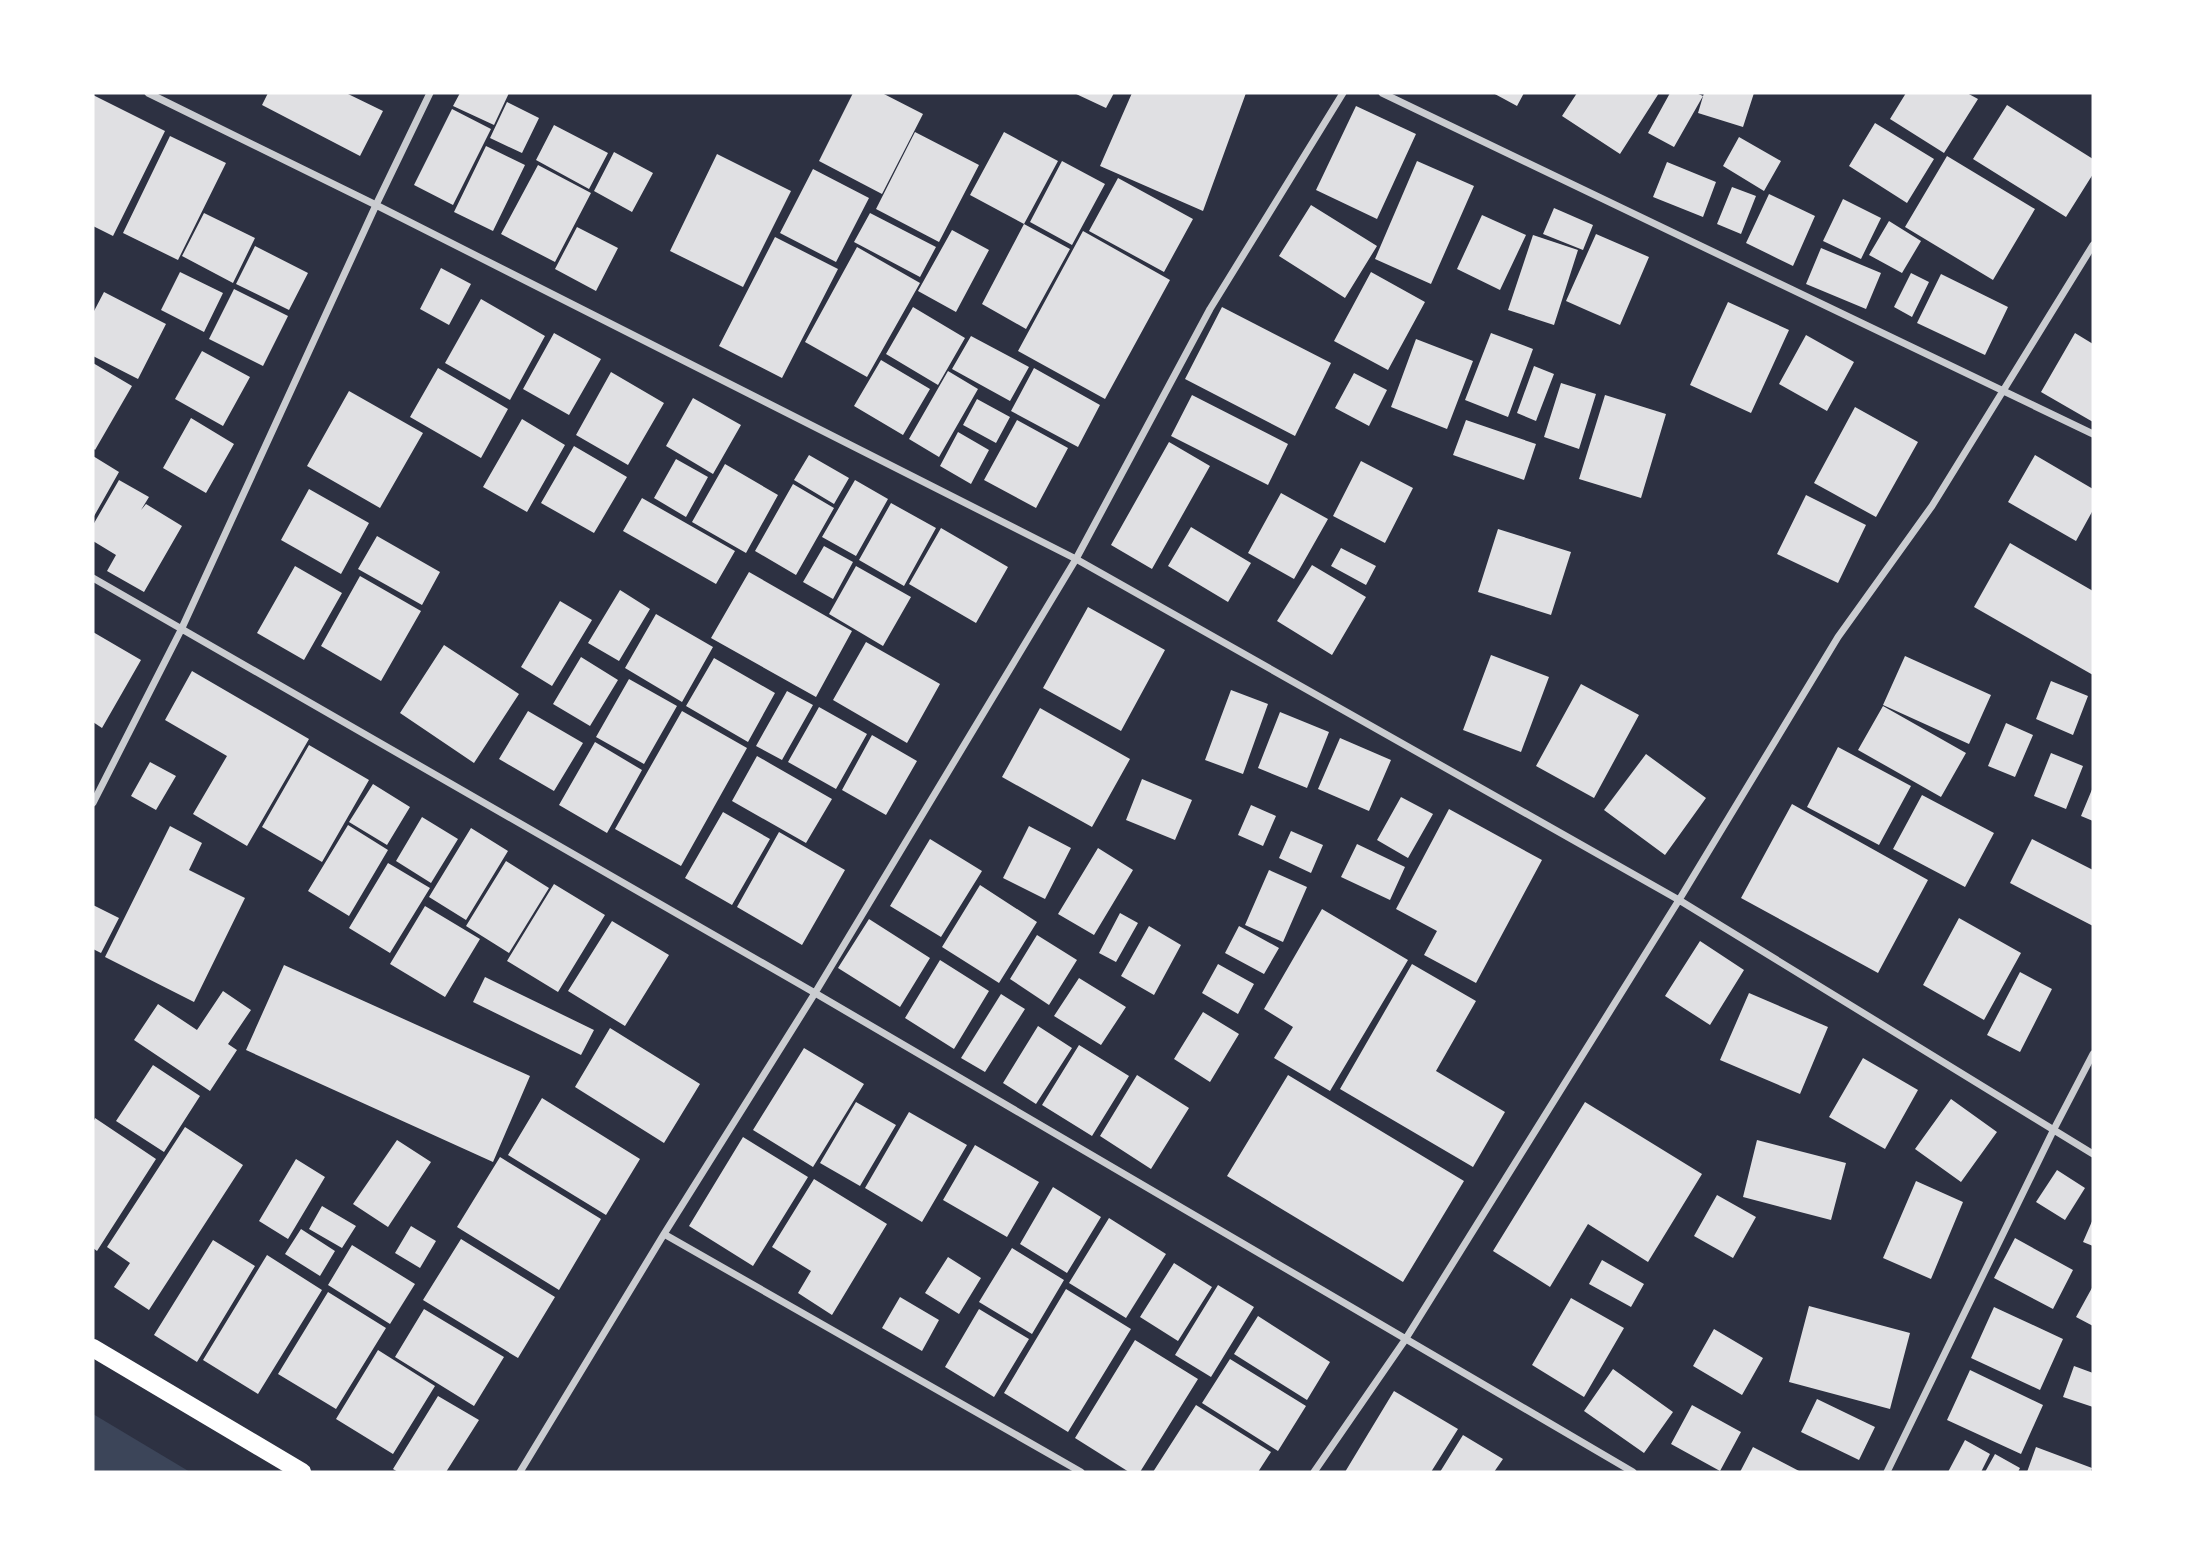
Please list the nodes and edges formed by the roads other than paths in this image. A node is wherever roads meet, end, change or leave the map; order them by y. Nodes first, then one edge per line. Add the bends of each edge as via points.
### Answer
1 (148, 93) edge
2 (430, 93) edge
3 (1342, 93) edge
4 (1382, 93) edge
5 (376, 205) junction
6 (2093, 245) edge
7 (2004, 390) junction
8 (2093, 434) edge
9 (1076, 559) junction
10 (93, 578) edge
11 (181, 630) junction
12 (93, 803) edge
13 (1679, 900) junction
14 (815, 993) junction
15 (2093, 1054) edge
16 (2054, 1129) junction
17 (2093, 1154) edge
18 (664, 1234) junction
19 (1405, 1340) junction
20 (93, 1348) edge
21 (302, 1472) edge
22 (520, 1472) edge
23 (1081, 1472) edge
24 (1314, 1472) edge
25 (1633, 1472) edge
26 (1887, 1472) edge

1 - 5 street
2 - 5 street
3 - 9 street via 1210,309
4 - 7 street
5 - 9 street
5 - 11 street
6 - 7 street
7 - 8 street
7 - 13 street via 1932,506 1838,637
9 - 13 street
9 - 14 street
10 - 11 street
11 - 12 street
11 - 14 street
13 - 16 street
13 - 19 street
14 - 18 street
14 - 19 street
15 - 16 street
16 - 17 street
16 - 26 street
18 - 22 street
18 - 23 street
19 - 24 street
19 - 25 street
20 - 21 main road

